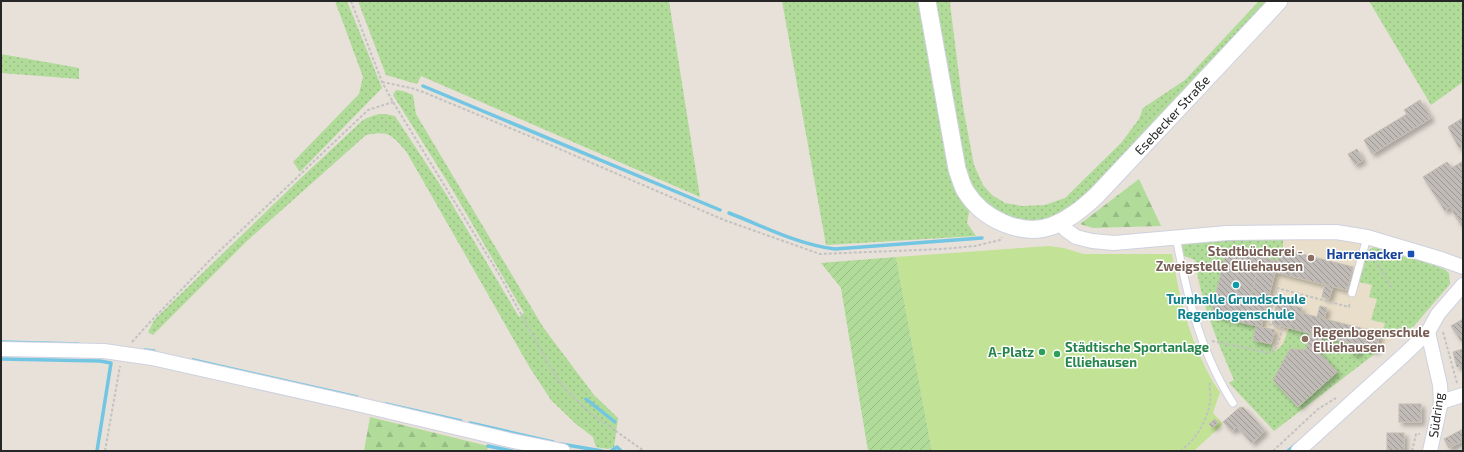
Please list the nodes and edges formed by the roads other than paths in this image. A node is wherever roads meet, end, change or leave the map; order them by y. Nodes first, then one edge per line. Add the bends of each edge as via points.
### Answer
1 (927, 1) edge
2 (1279, 1) edge
3 (1060, 222) junction
4 (1176, 237) junction
5 (1367, 237) junction
6 (1463, 267) edge
7 (1463, 285) edge
8 (1352, 293) road end
9 (1428, 332) junction
10 (1, 348) edge
11 (1462, 396) edge
12 (1441, 402) junction
13 (1233, 403) dead end
14 (563, 451) edge
15 (1298, 451) edge
16 (1430, 451) edge

1 - 3 street, Esebecker Straße via 957,169 965,191 975,204 1009,226 1037,230
2 - 3 street, Esebecker Straße via 1097,195 1078,212
3 - 4 street via 1076,237 1092,241 1114,243
4 - 5 street via 1227,233 1328,232
4 - 13 lane via 1186,290 1201,339
5 - 6 street
5 - 8 lane
7 - 9 street via 1438,314
9 - 12 street, Südring via 1440,385
9 - 15 street
10 - 14 street via 122,353 167,361
11 - 12 street
12 - 16 street, Südring

